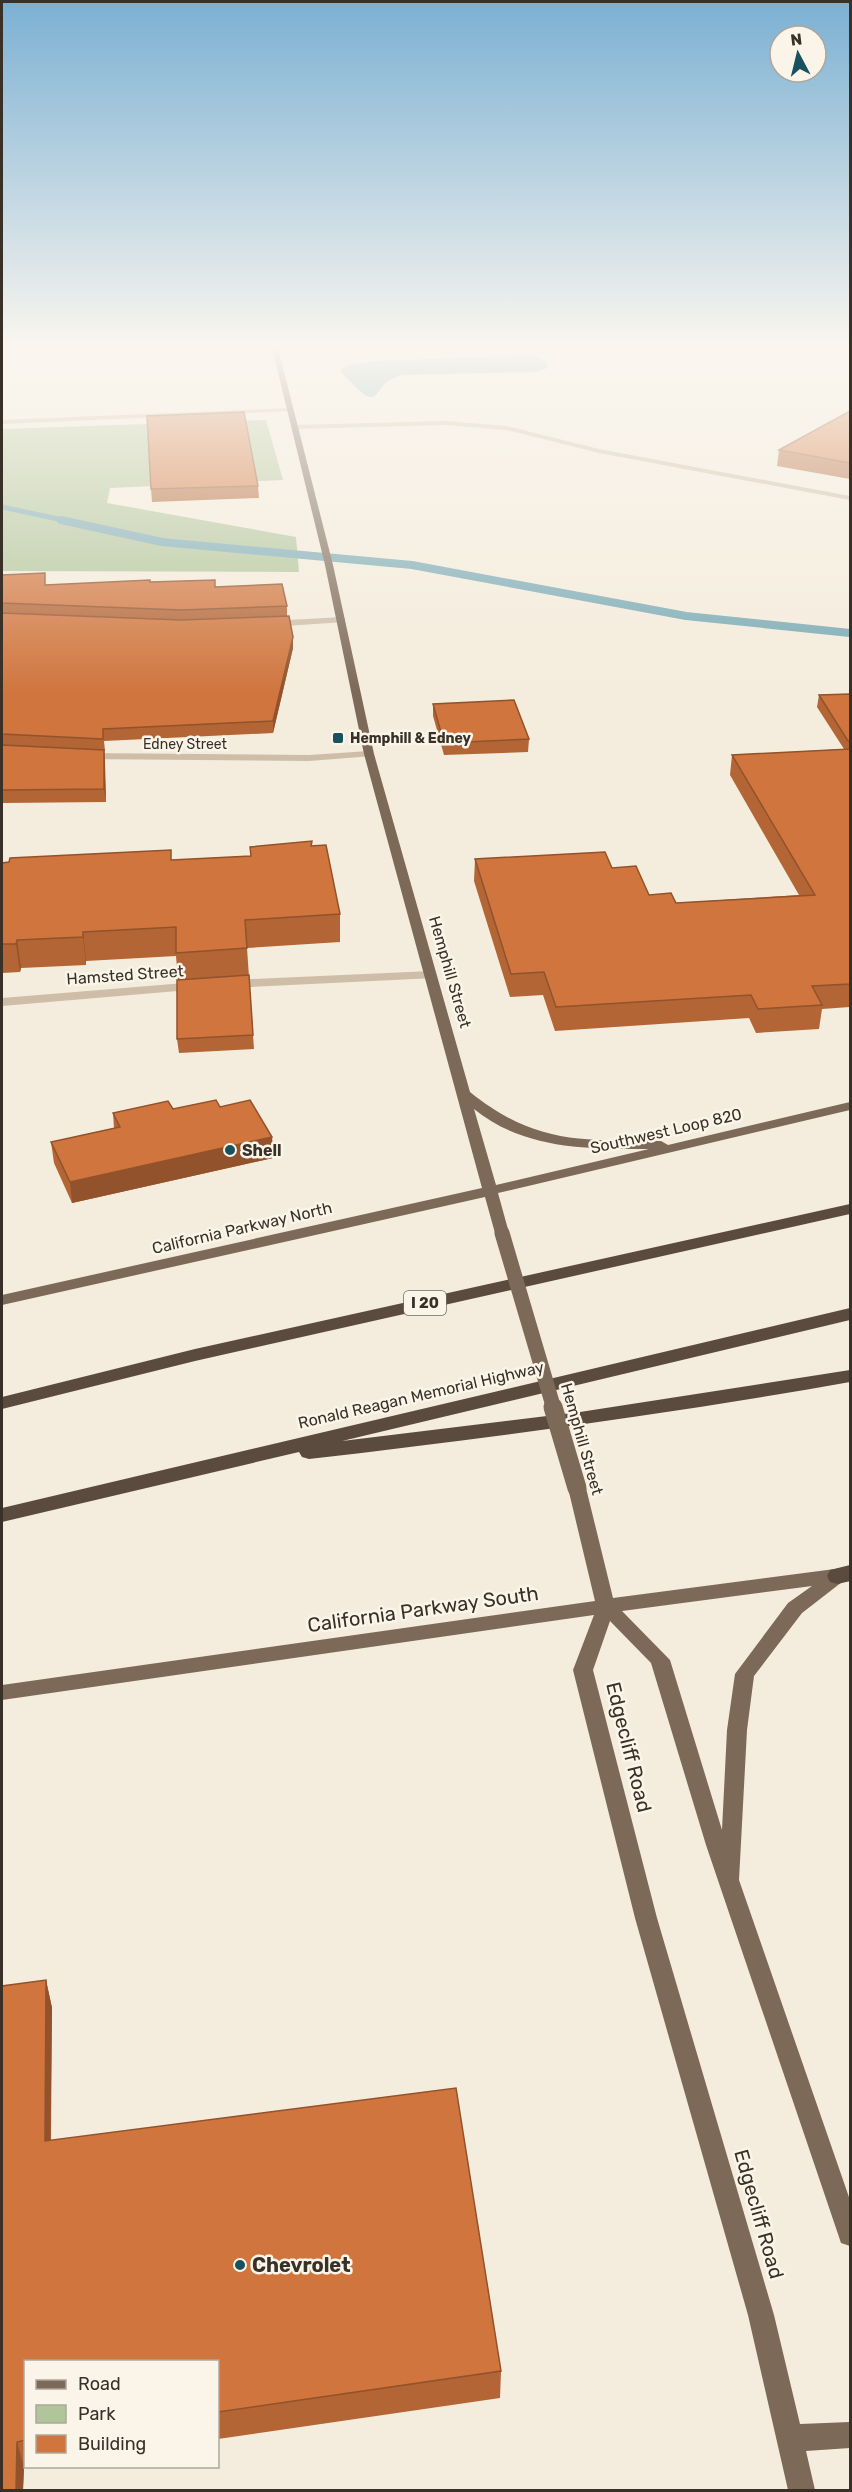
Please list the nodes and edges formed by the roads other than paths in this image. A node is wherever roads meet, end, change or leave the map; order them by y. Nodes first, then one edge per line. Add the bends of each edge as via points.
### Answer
1 (303, 460) edge
2 (649, 460) edge
3 (850, 498) edge
4 (342, 620) junction
5 (262, 624) edge
6 (369, 754) junction
7 (69, 756) edge
8 (431, 975) junction
9 (2, 1002) edge
10 (463, 1093) junction
11 (850, 1106) edge
12 (685, 1145) junction
13 (490, 1191) junction
14 (850, 1209) edge
15 (2, 1300) edge
16 (850, 1314) edge
17 (850, 1376) edge
18 (2, 1403) edge
19 (225, 1461) junction
20 (2, 1515) edge
21 (846, 1574) edge
22 (606, 1606) junction
23 (2, 1693) edge
24 (730, 1885) junction
25 (850, 2234) edge
26 (850, 2435) edge
27 (790, 2438) junction
28 (802, 2490) edge

1 - 4 main road, Hemphill Street
2 - 3 street
4 - 5 street
4 - 6 main road, Hemphill Street
6 - 7 street, Edney Street via 309,758
6 - 8 main road, Hemphill Street
8 - 9 street, Hamsted Street via 256,982
8 - 10 main road, Hemphill Street
10 - 12 main road via 504,1125 547,1140
10 - 13 main road, Hemphill Street
11 - 12 main road, Southwest Loop 820
12 - 13 main road, Southwest Loop 820
13 - 15 main road, California Parkway North
13 - 22 main road, Hemphill Street, bridge via 577,1488
14 - 18 highway, I 20 via 195,1355
16 - 19 highway, Ronald Reagan Memorial Highway
17 - 19 highway via 723,1399 466,1435
19 - 20 highway, Ronald Reagan Memorial Highway
21 - 22 main road, California Parkway South
21 - 24 main road via 795,1608 745,1674 737,1730
22 - 23 main road, California Parkway South
22 - 24 main road via 660,1660
22 - 27 main road, Edgecliff Road via 583,1670 652,1940 761,2315
24 - 25 main road
26 - 27 main road
27 - 28 main road, Edgecliff Road

